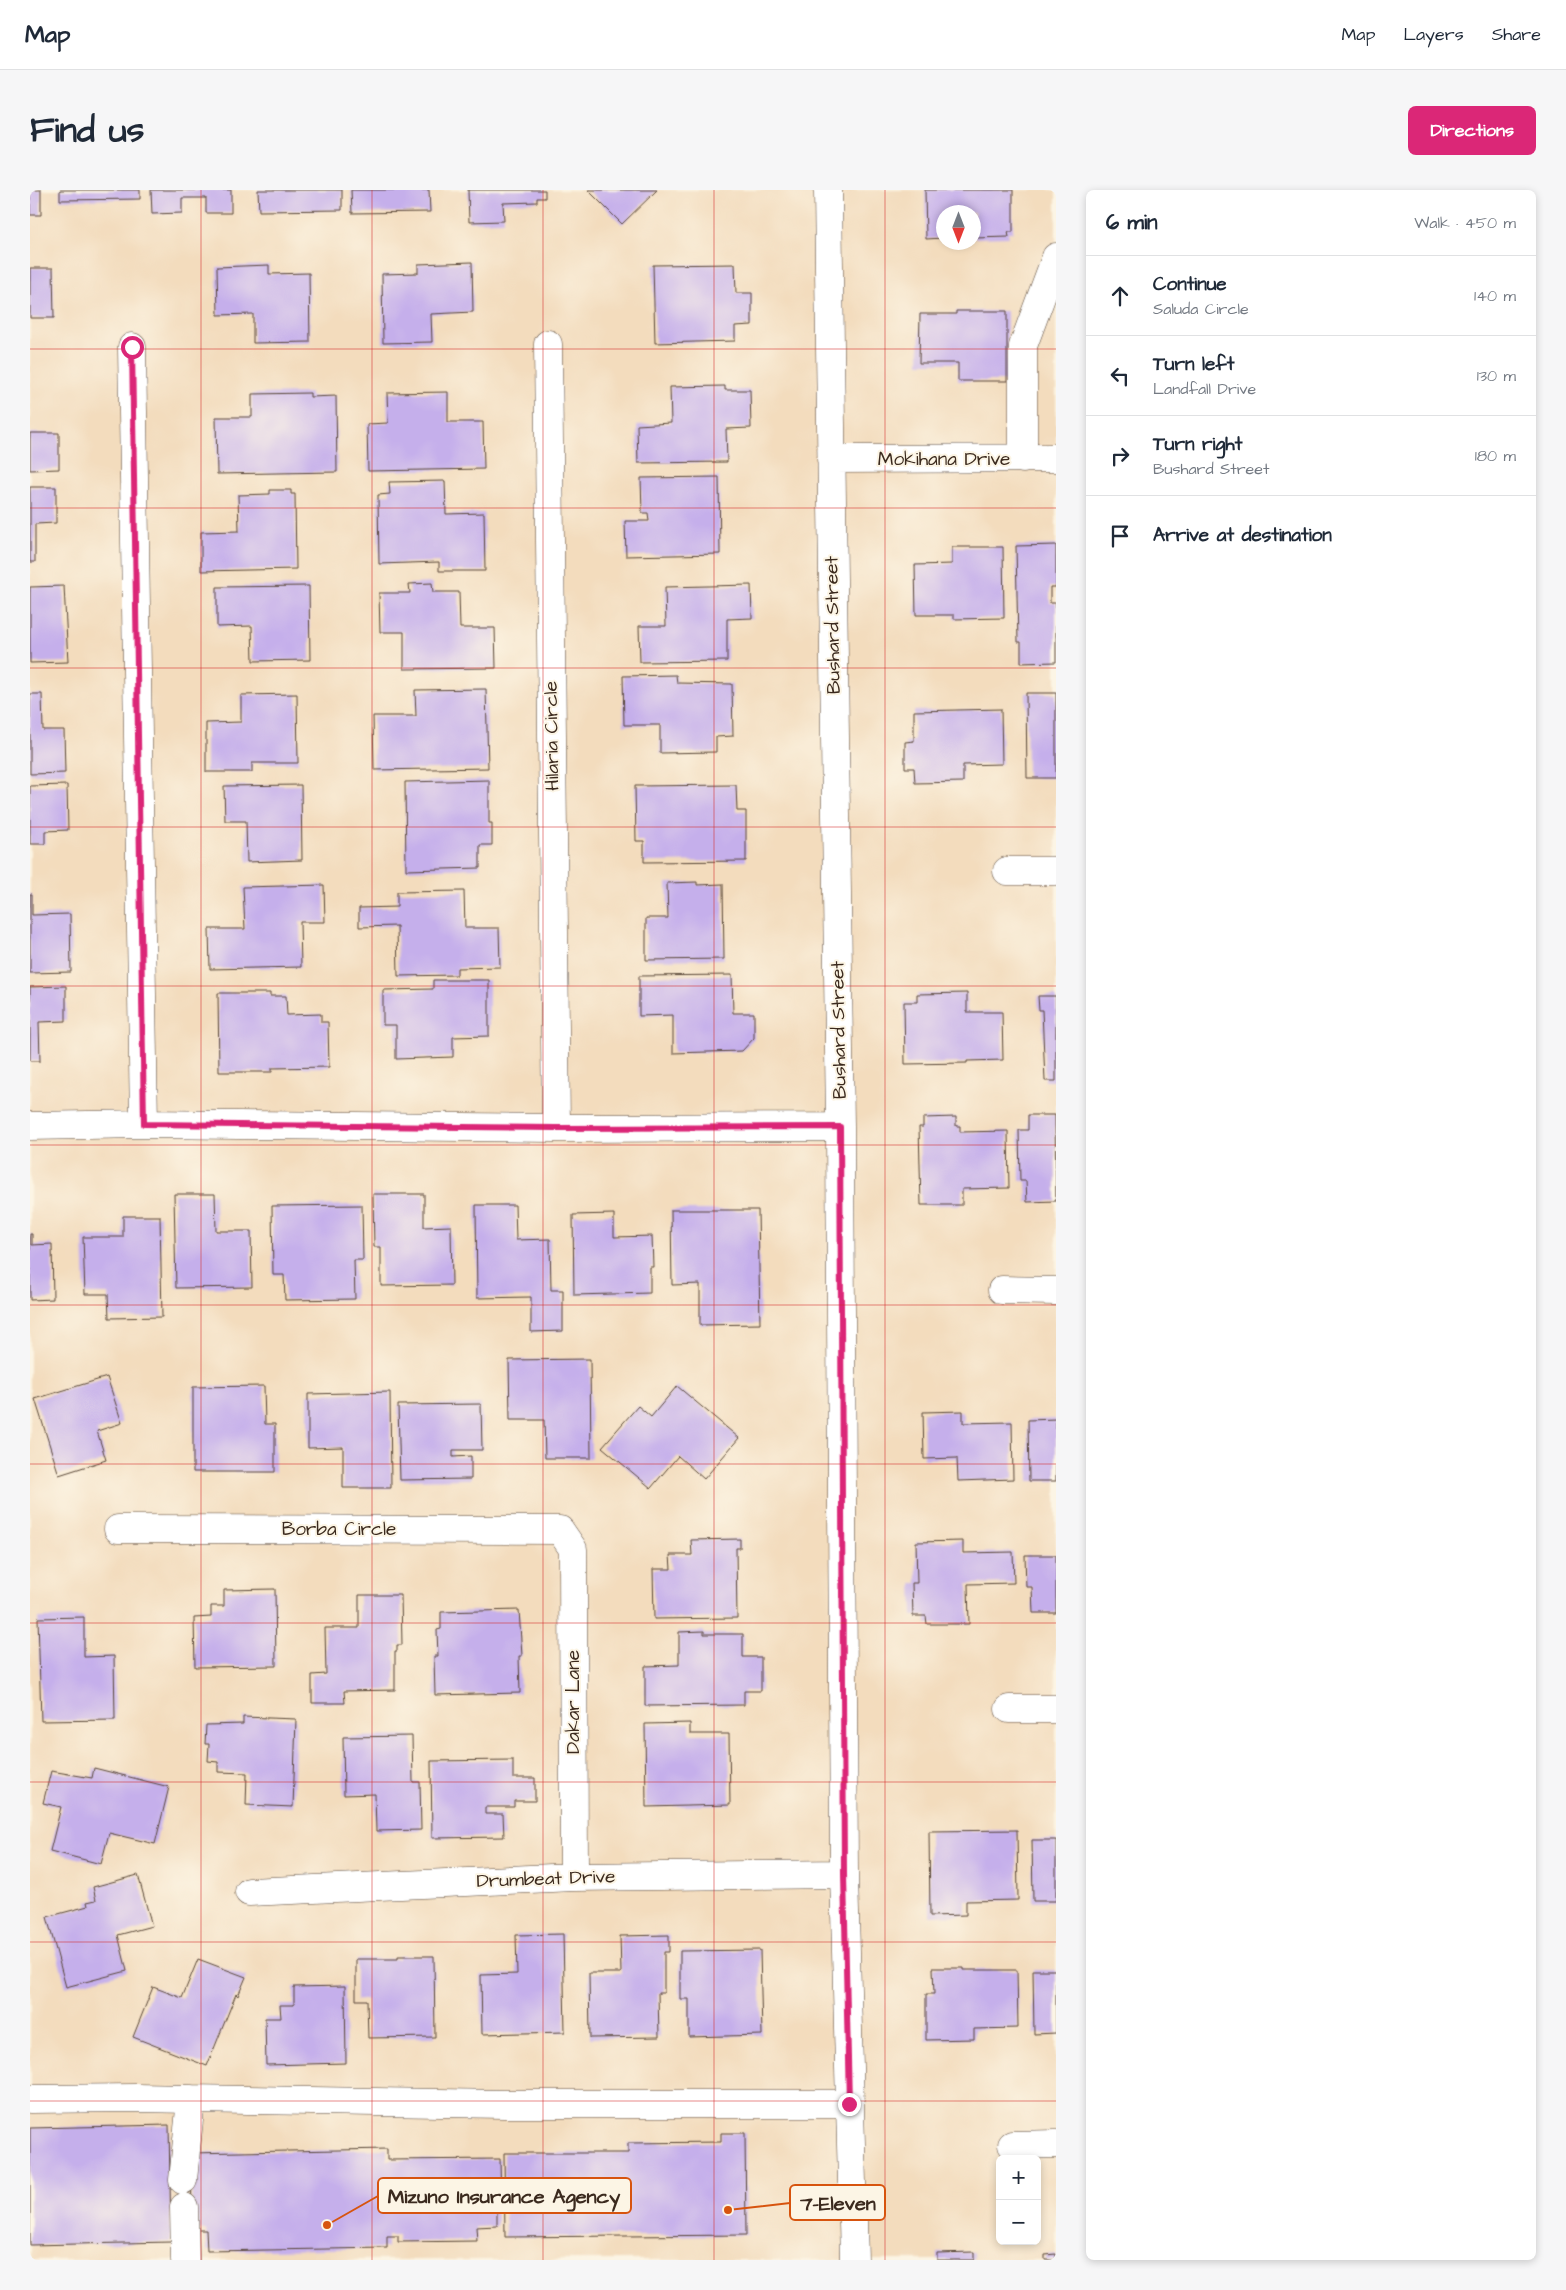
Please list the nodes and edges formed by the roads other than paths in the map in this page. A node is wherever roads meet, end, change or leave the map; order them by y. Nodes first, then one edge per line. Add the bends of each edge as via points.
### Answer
1 (828, 190) edge
2 (1056, 257) edge
3 (548, 344) dead end
4 (132, 347) dead end
5 (1023, 458) junction
6 (1056, 458) edge
7 (831, 459) junction
8 (1056, 871) edge
9 (1007, 872) dead end
10 (144, 1124) junction
11 (30, 1126) edge
12 (840, 1127) junction
13 (556, 1128) junction
14 (1002, 1290) dead end
15 (1056, 1291) edge
16 (118, 1529) dead end
17 (560, 1530) joint
18 (1010, 1709) dead end
19 (1056, 1709) edge
20 (844, 1874) junction
21 (574, 1877) junction
22 (248, 1892) dead end
23 (30, 2099) edge
24 (191, 2099) junction
25 (849, 2104) junction
26 (1056, 2144) edge
27 (1012, 2145) dead end
28 (183, 2180) dead end
29 (184, 2208) dead end
30 (185, 2260) edge
31 (854, 2260) edge

1 - 7 street, Bushard Street
2 - 5 street via 1023,346
3 - 13 street, Hilaria Circle
4 - 10 street
5 - 6 street, Mokihana Drive
5 - 7 street, Mokihana Drive
7 - 12 street, Bushard Street
8 - 9 street
10 - 11 street
10 - 13 street
12 - 13 street
12 - 20 street, Bushard Street
14 - 15 street
16 - 17 street, Borba Circle
17 - 21 street, Dakar Lane via 573,1549
18 - 19 street
20 - 21 street, Drumbeat Drive
20 - 25 street, Bushard Street
21 - 22 street, Drumbeat Drive
23 - 24 street
24 - 25 street via 504,2104
24 - 28 street
25 - 31 street, Bushard Street
26 - 27 street
29 - 30 street

